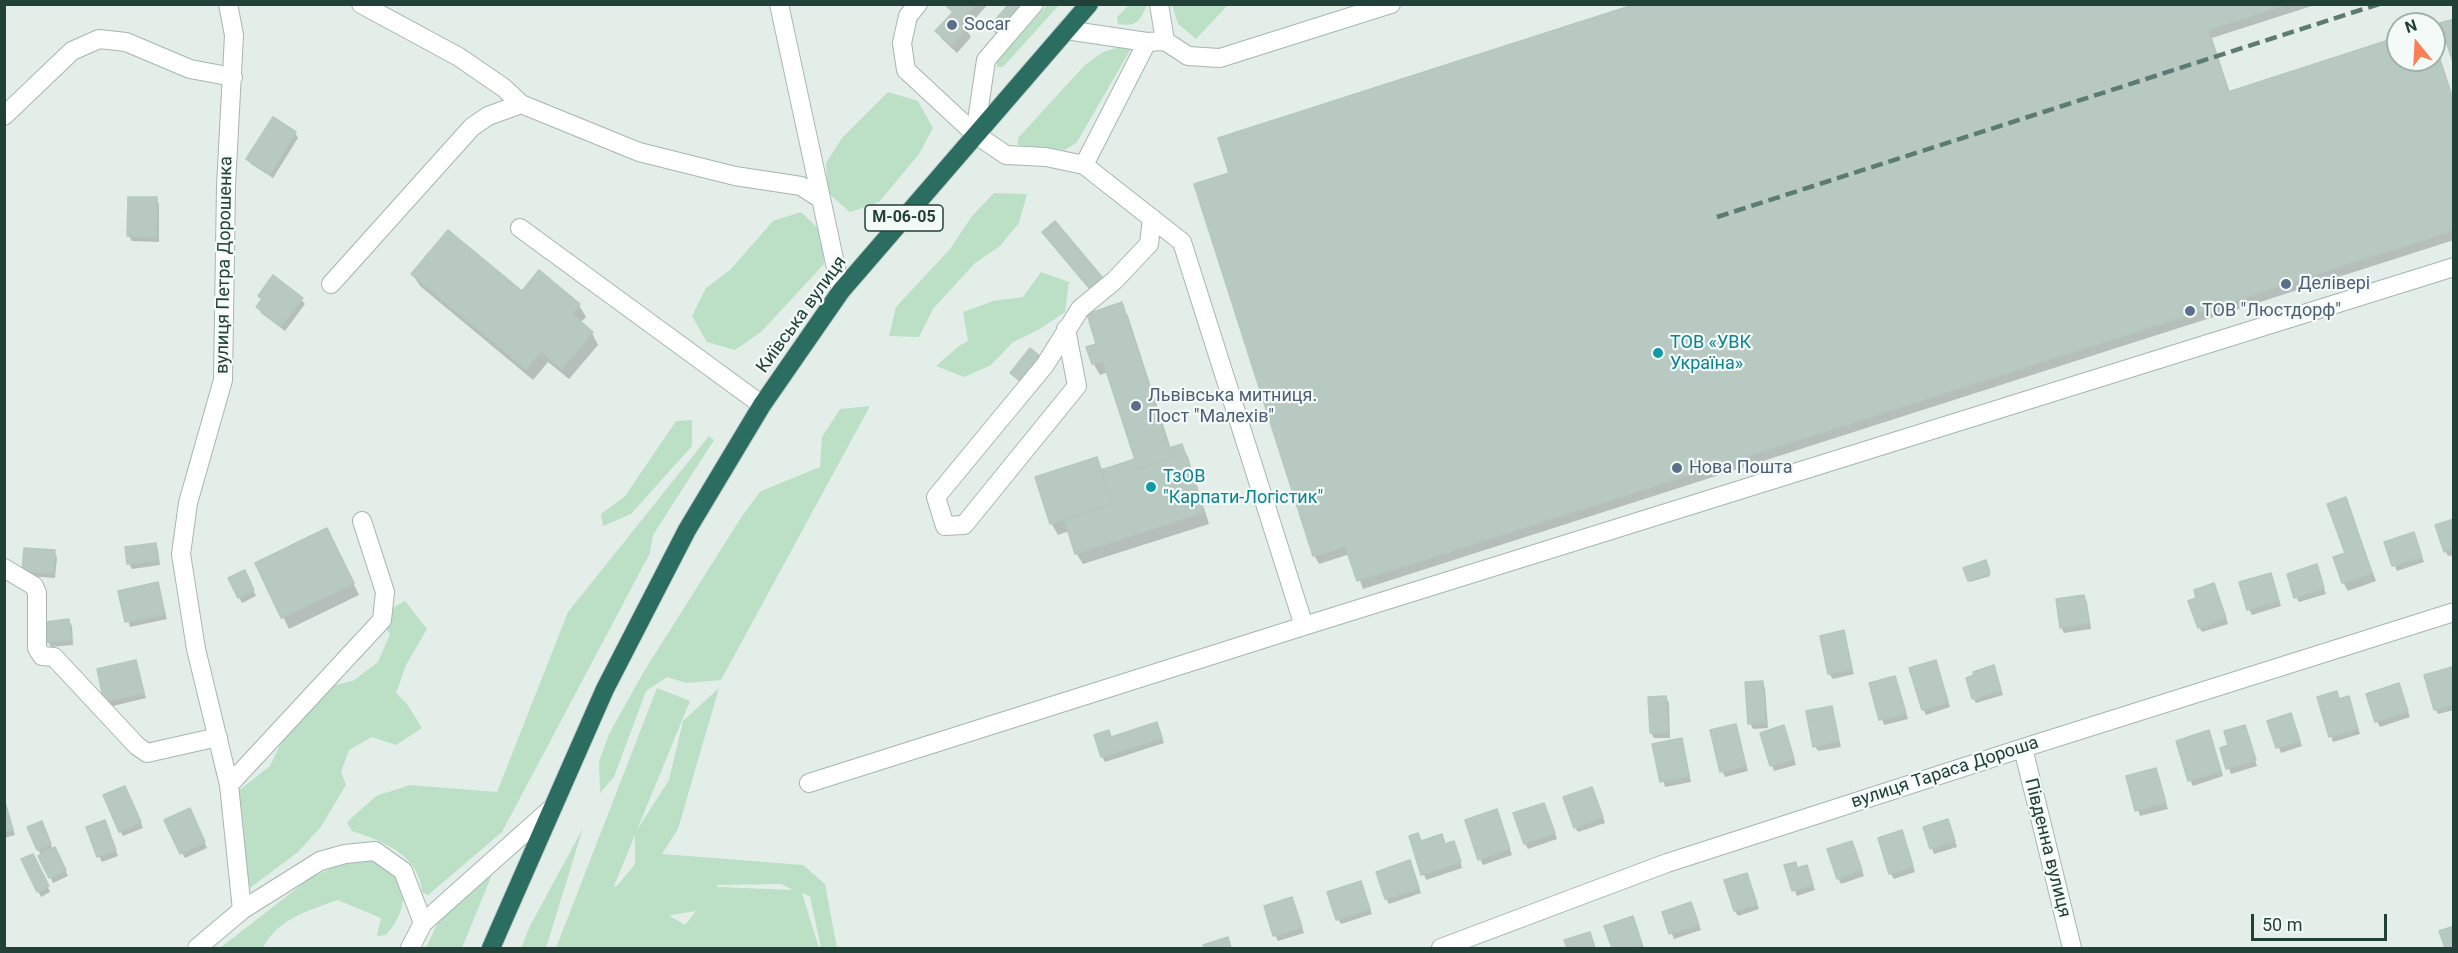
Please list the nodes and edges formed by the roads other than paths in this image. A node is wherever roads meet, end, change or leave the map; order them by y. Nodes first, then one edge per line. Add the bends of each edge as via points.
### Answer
1 (228, 4) edge
2 (361, 4) edge
3 (779, 4) edge
4 (918, 4) edge
5 (1034, 4) edge
6 (1089, 4) edge
7 (1159, 4) edge
8 (1391, 4) edge
9 (1066, 30) junction
10 (1165, 41) junction
11 (1147, 42) junction
12 (233, 77) junction
13 (521, 104) junction
14 (4, 116) edge
15 (975, 134) junction
16 (1084, 165) junction
17 (821, 199) junction
18 (1152, 218) junction
19 (520, 228) dead end
20 (2454, 267) edge
21 (331, 284) dead end
22 (841, 291) junction
23 (1066, 329) junction
24 (762, 405) junction
25 (362, 520) dead end
26 (4, 568) edge
27 (2454, 612) edge
28 (1304, 626) junction
29 (218, 737) junction
30 (2023, 748) junction
31 (809, 783) dead end
32 (229, 785) junction
33 (554, 807) junction
34 (242, 910) junction
35 (423, 923) junction
36 (197, 948) edge
37 (410, 948) edge
38 (491, 948) edge
39 (1441, 948) edge
40 (2072, 948) edge

1 - 12 street, вулиця Петра Дорошенка via 234,35
2 - 13 street via 459,57
3 - 17 street
4 - 15 street via 908,16 902,43 906,70
5 - 15 street via 986,60
6 - 9 highway, Київська вулиця / М-06-05
7 - 10 street
8 - 10 street via 1220,58 1188,56
9 - 11 street
9 - 15 highway, Київська вулиця / М-06-05
10 - 11 street
11 - 16 street
12 - 14 street via 190,69 126,42 99,39 72,51
12 - 29 street, вулиця Петра Дорошенка via 226,186 223,380 188,503 181,554 196,649
13 - 17 street via 639,152 735,176 801,186
13 - 21 street via 488,116 472,127
15 - 16 street via 1006,155 1046,157
15 - 22 highway, Київська вулиця / М-06-05
16 - 18 street
17 - 22 street
18 - 23 street via 1149,244 1080,309
18 - 28 street via 1182,242
19 - 24 street
20 - 28 street
22 - 24 highway, Київська вулиця / М-06-05
23 - 23 street via 1045,365 936,497 945,526 964,525 1077,386
24 - 33 highway, Київська вулиця / М-06-05 via 687,530 605,689
25 - 32 street via 385,592 382,620
26 - 29 street via 34,586 37,648 42,656 54,657 137,746 147,753
27 - 30 street, вулиця Тараса Дороша
28 - 31 street
29 - 32 street, вулиця Петра Дорошенка
30 - 39 street, вулиця Тараса Дороша via 1667,863
30 - 40 street, Південна вулиця
32 - 34 street, вулиця Петра Дорошенка
33 - 35 street
33 - 38 highway, Київська вулиця
34 - 35 street via 320,861 375,851 404,871
34 - 36 street
35 - 37 street

